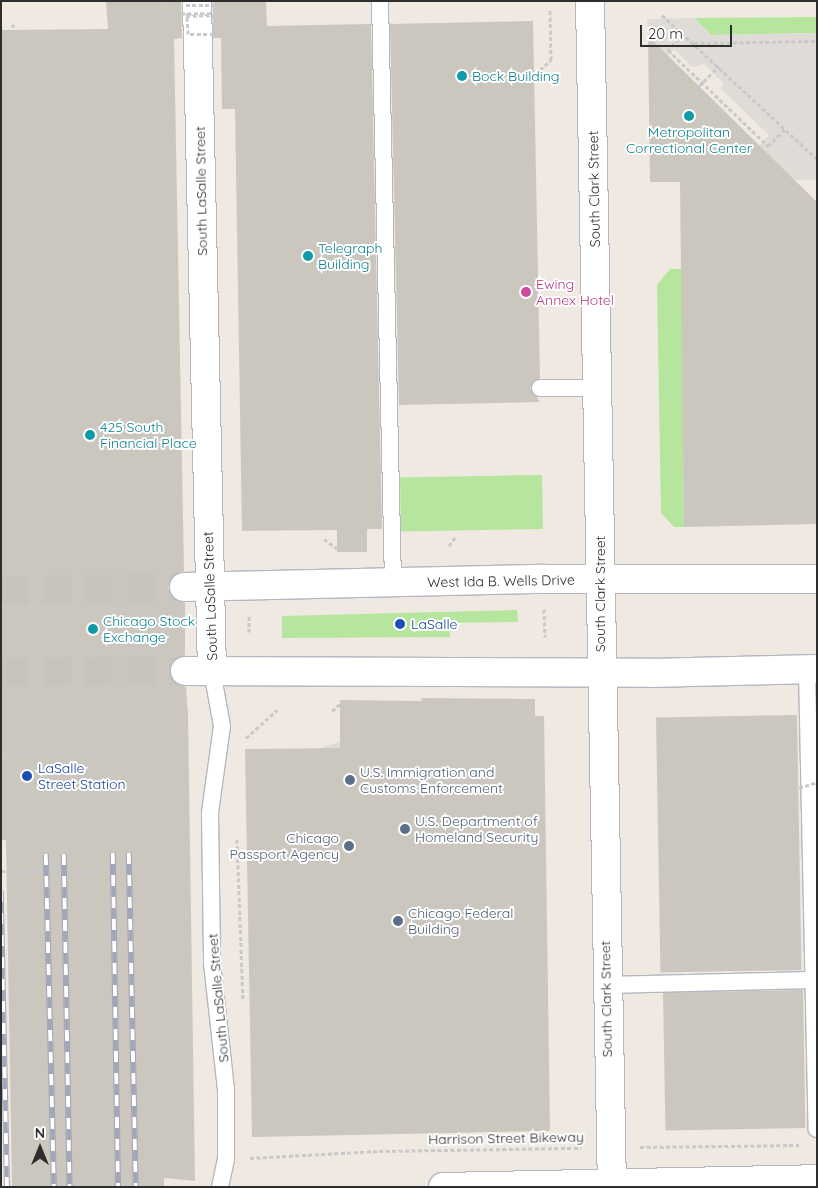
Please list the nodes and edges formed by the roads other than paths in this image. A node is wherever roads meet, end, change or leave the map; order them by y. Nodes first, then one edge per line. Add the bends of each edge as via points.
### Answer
1 (380, 1) edge
2 (590, 1) edge
3 (203, 9) edge
4 (540, 388) dead end
5 (597, 388) junction
6 (600, 579) junction
7 (817, 579) edge
8 (393, 584) junction
9 (197, 588) junction
10 (812, 670) edge
11 (185, 671) tunnel mouth
12 (212, 671) junction
13 (600, 671) junction
14 (813, 980) junction
15 (605, 985) junction
16 (817, 1129) edge
17 (812, 1182) edge
18 (768, 1184) edge
19 (611, 1185) edge
20 (220, 1187) edge
21 (443, 1187) edge

1 - 8 lane
2 - 5 main road, South Clark Street
3 - 9 main road, South LaSalle Street
4 - 5 lane
5 - 6 main road, South Clark Street
6 - 7 main road, West Ida B. Wells Drive
6 - 8 main road, West Ida B. Wells Drive
6 - 13 main road, South Clark Street
8 - 9 main road, West Ida B. Wells Drive
9 - 12 main road, South LaSalle Street
10 - 13 main road
10 - 14 lane
11 - 12 main road
12 - 13 main road
12 - 20 lane, South LaSalle Street via 222,726 210,813 212,963 226,1089 226,1159
13 - 15 main road, South Clark Street
14 - 15 lane
14 - 16 lane
15 - 19 main road, South Clark Street
17 - 18 main road
18 - 19 main road
19 - 21 main road

